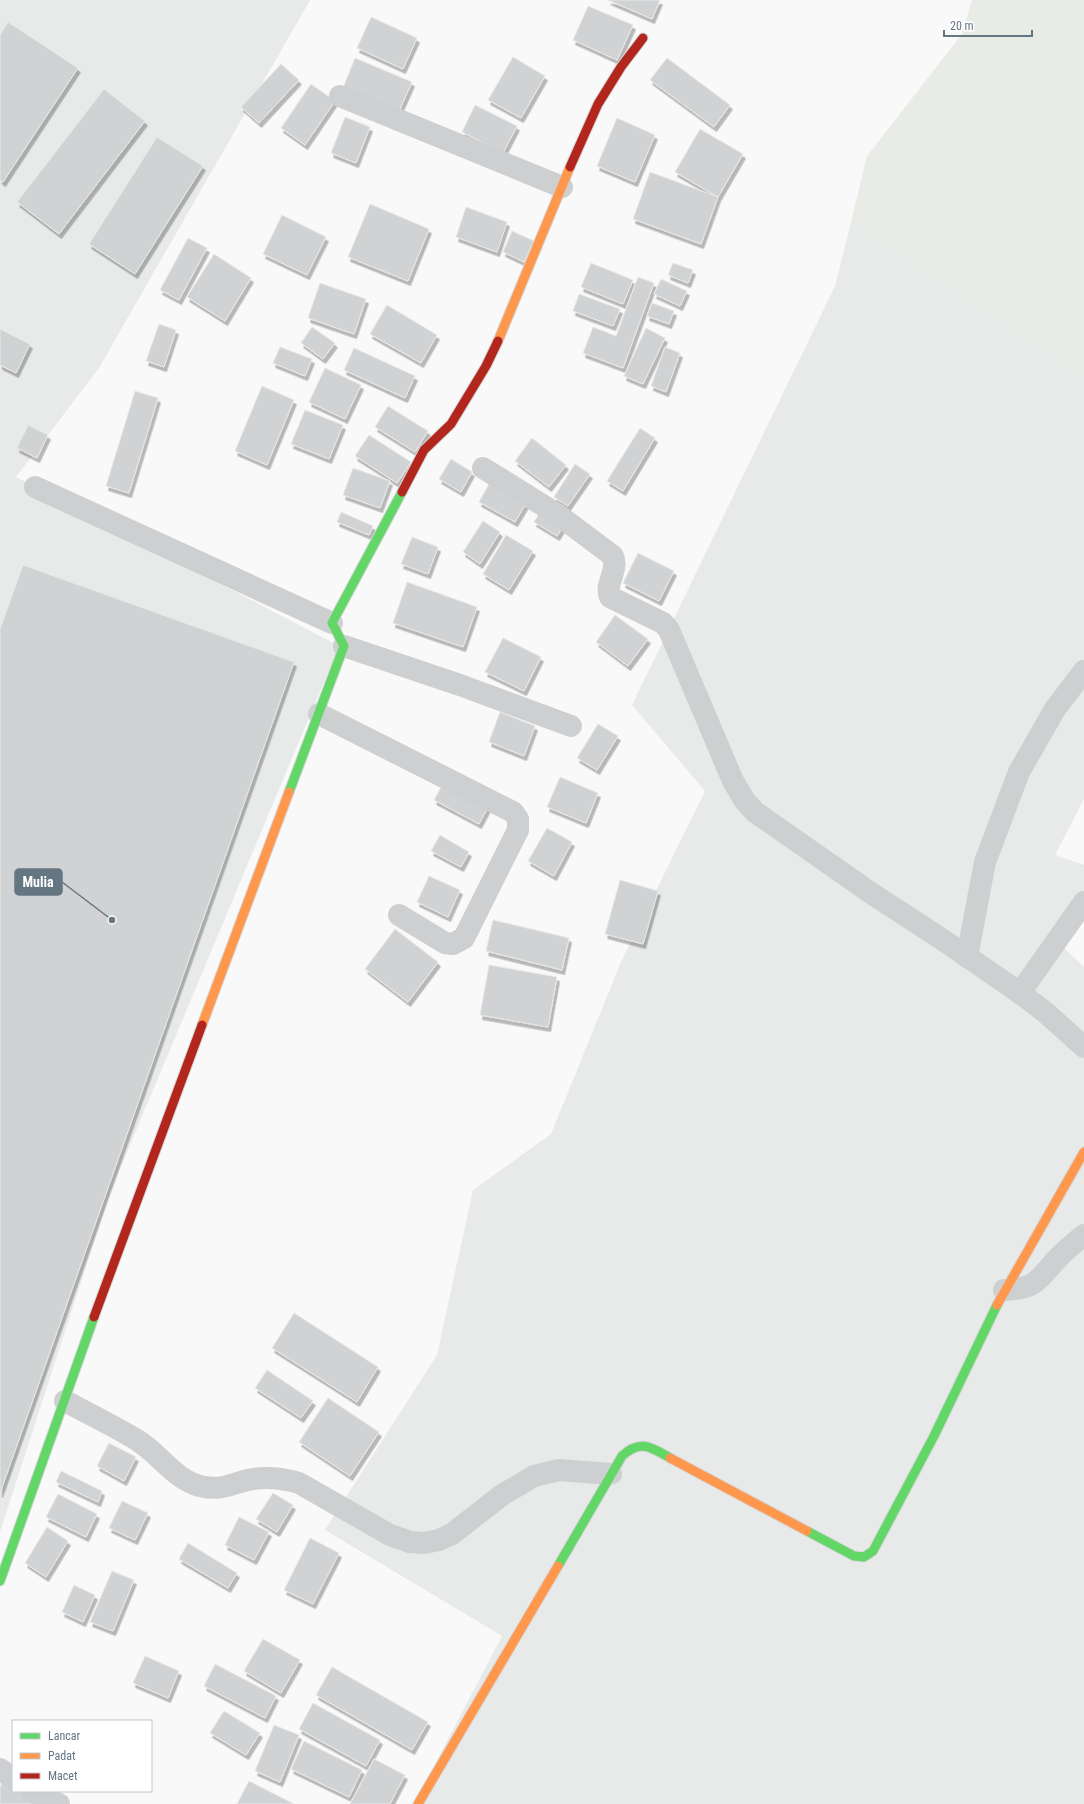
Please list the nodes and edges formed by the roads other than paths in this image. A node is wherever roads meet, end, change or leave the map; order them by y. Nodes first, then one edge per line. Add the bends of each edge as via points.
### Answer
1 (643, 38) dead end
2 (340, 96) dead end
3 (562, 187) junction
4 (483, 468) dead end
5 (35, 488) dead end
6 (332, 624) junction
7 (344, 646) junction
8 (1084, 671) edge
9 (319, 714) junction
10 (570, 726) dead end
11 (1084, 902) edge
12 (399, 915) dead end
13 (967, 957) junction
14 (1020, 993) junction
15 (1084, 1047) edge
16 (1084, 1152) edge
17 (1084, 1235) edge
18 (1004, 1290) junction
19 (65, 1400) junction
20 (611, 1474) junction
21 (0, 1581) edge
22 (0, 1769) edge
23 (12, 1777) edge
24 (33, 1792) edge
25 (59, 1804) edge
26 (418, 1804) edge

1 - 3 street via 598,104
2 - 3 street
3 - 6 street via 486,366 451,424 424,450
4 - 13 street via 557,514 614,556 616,562 608,589 610,597 663,623 669,630 733,781 755,812
5 - 6 street
6 - 7 street
7 - 9 street
7 - 10 street
8 - 13 street via 1055,709 1019,772 985,862
9 - 12 street via 513,812 518,819 518,830 464,938 453,944 445,942
9 - 19 street via 153,1152
11 - 14 street
13 - 14 street
14 - 15 street
16 - 18 street
17 - 18 street via 1068,1248 1038,1281 1020,1290
18 - 20 street via 934,1436 870,1556 854,1556 654,1449 642,1445 631,1446
19 - 20 street via 137,1440 170,1469 196,1485 219,1488 260,1478 288,1480 299,1483 390,1535 410,1542 432,1542 452,1534 502,1495 534,1476 559,1470
19 - 21 street
20 - 26 street
22 - 23 street
24 - 25 street

